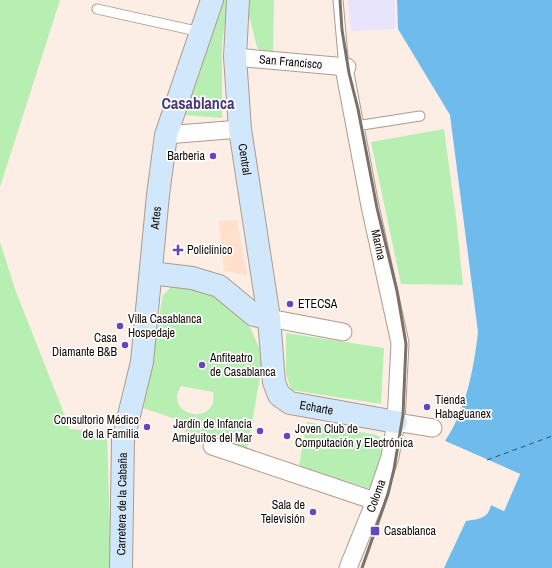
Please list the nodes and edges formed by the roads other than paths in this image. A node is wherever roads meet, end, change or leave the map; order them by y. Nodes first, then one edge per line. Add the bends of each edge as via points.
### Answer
1 (212, 0) edge
2 (238, 0) edge
3 (338, 0) edge
4 (97, 9) dead end
5 (202, 32) junction
6 (235, 57) junction
7 (346, 67) junction
8 (420, 116) dead end
9 (356, 126) junction
10 (240, 129) junction
11 (166, 134) junction
12 (151, 273) junction
13 (262, 317) junction
14 (343, 332) dead end
15 (396, 422) junction
16 (433, 428) dead end
17 (123, 440) joint
18 (212, 446) dead end
19 (375, 501) junction
20 (121, 568) edge
21 (348, 568) edge

1 - 5 main road, Artes
2 - 6 main road, Central
3 - 7 lane
4 - 5 lane
5 - 11 main road, Artes
6 - 7 street, San Francisco
6 - 10 main road, Central
7 - 9 street, Marina
8 - 9 lane
9 - 15 street, Marina via 370,206 400,343
10 - 11 street
10 - 13 main road, Central
11 - 12 main road, Artes
12 - 13 main road via 192,278 219,286
12 - 17 main road, Artes via 142,362
13 - 14 street
13 - 15 main road, Echarte via 271,347 274,382 279,395 290,403
15 - 16 street, Echarte
15 - 19 street, Coloma via 390,457
17 - 20 main road, Carretera de la Cabaña
18 - 19 street
19 - 21 street, Coloma

